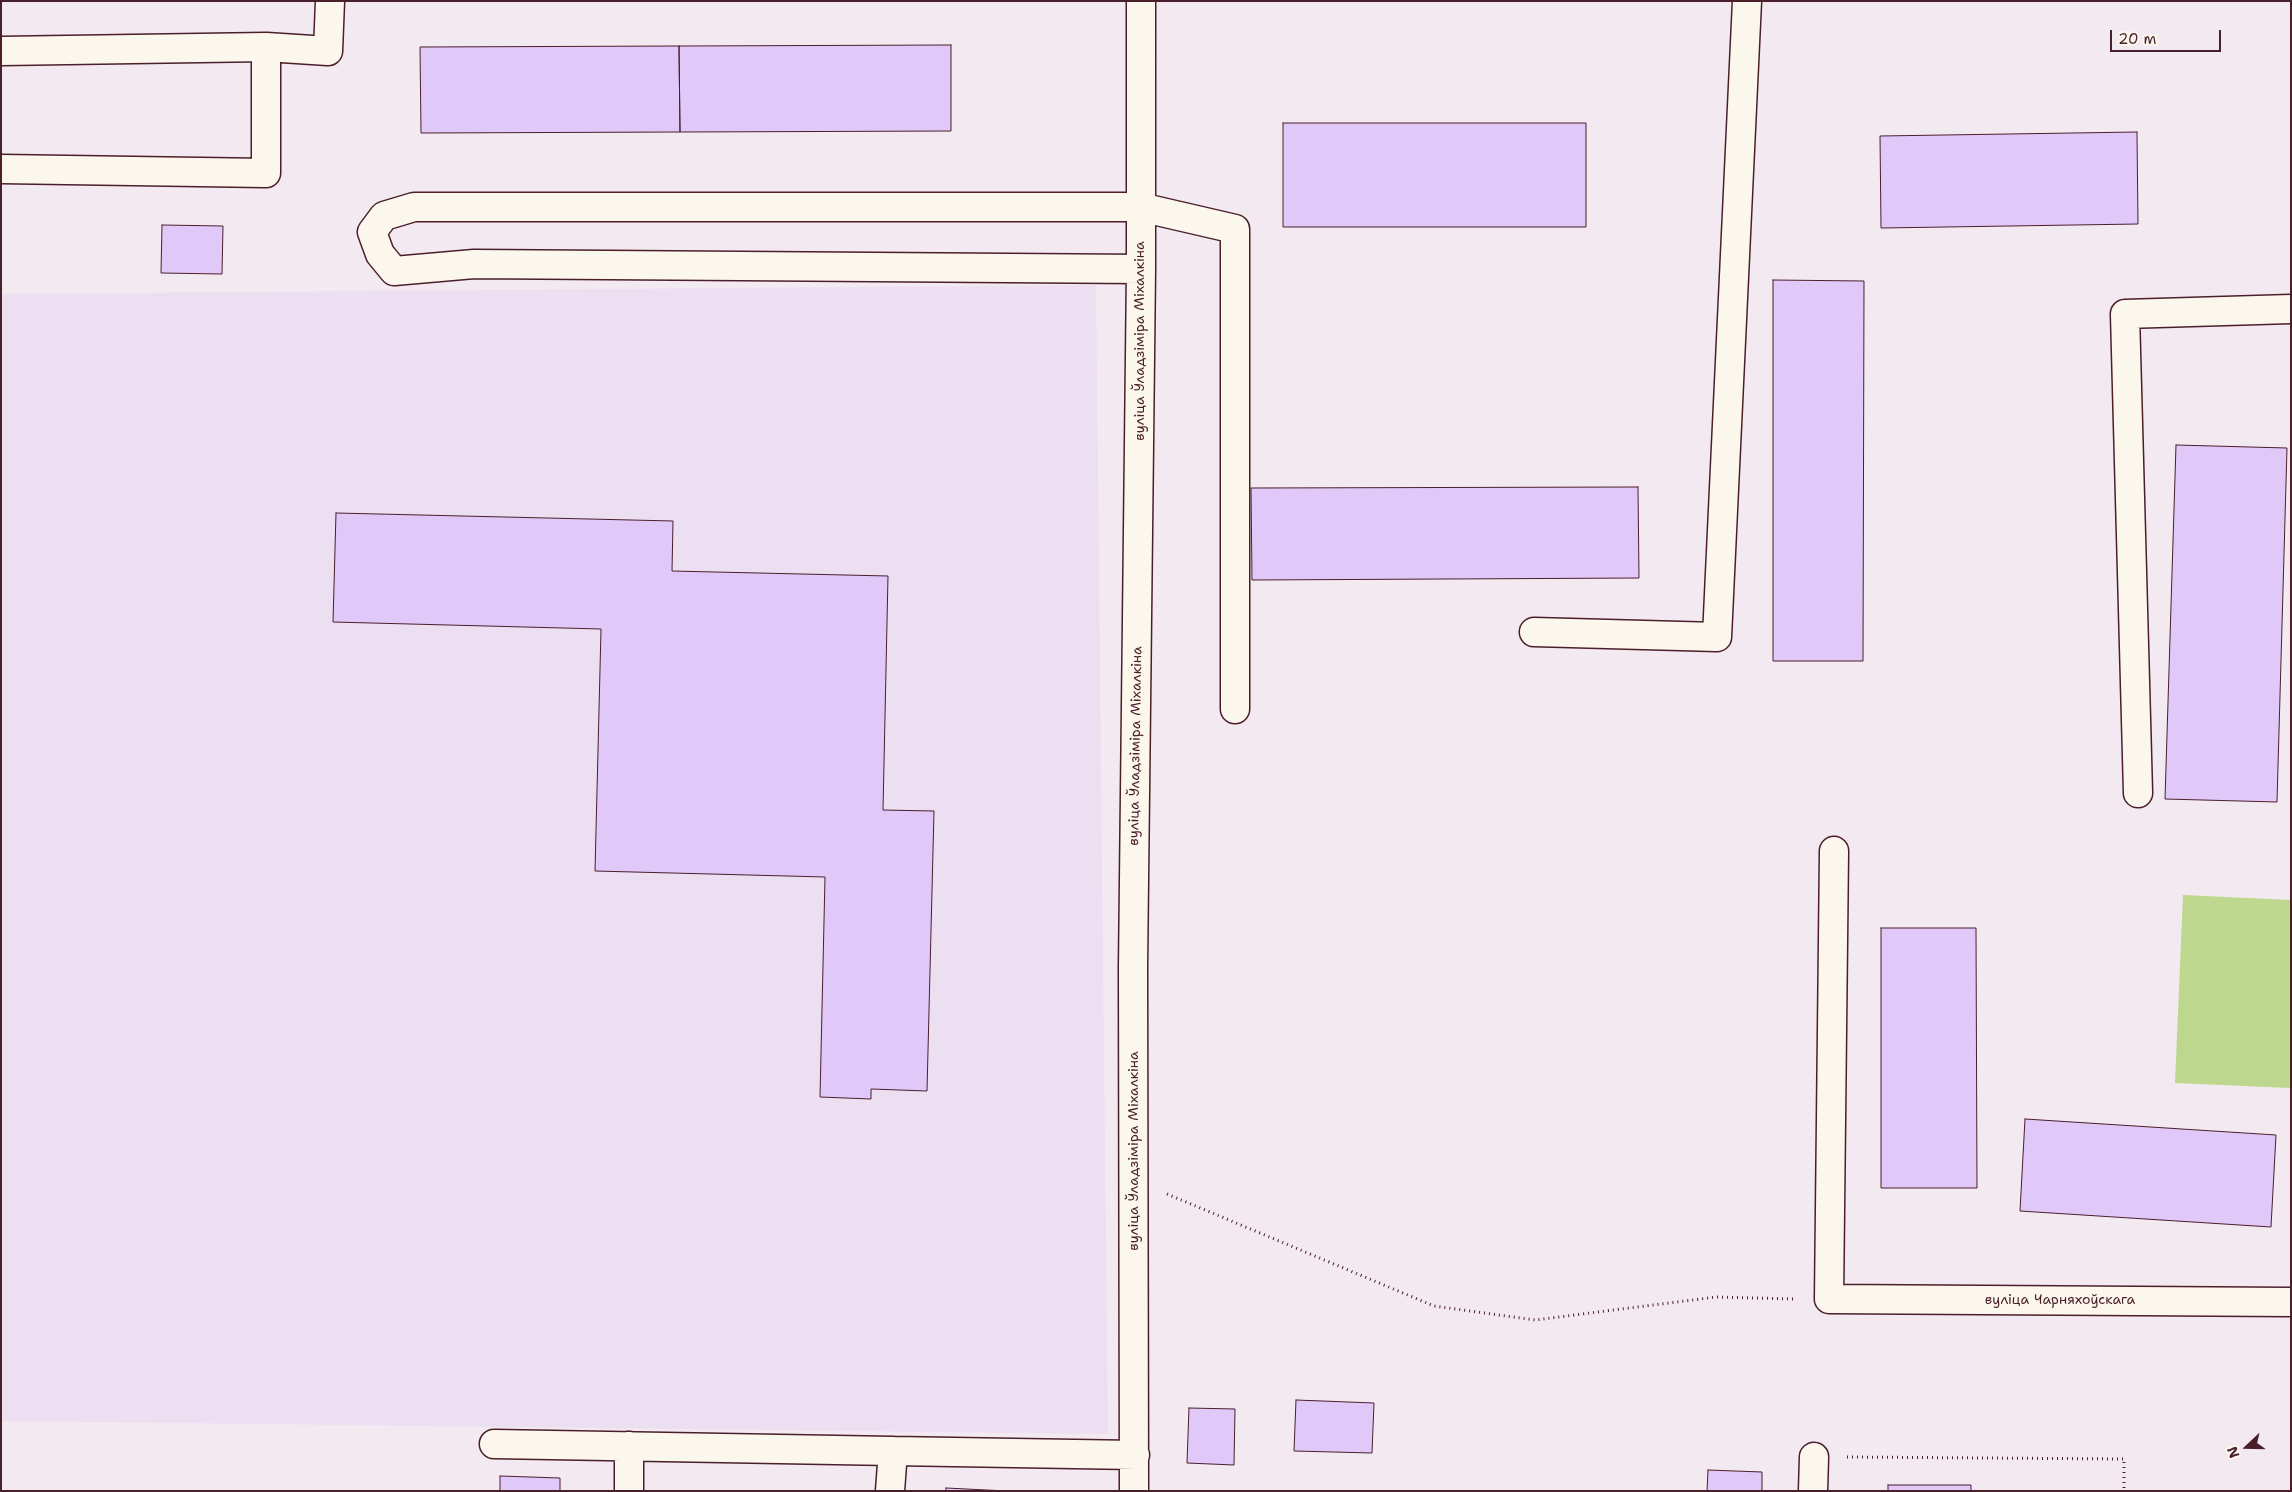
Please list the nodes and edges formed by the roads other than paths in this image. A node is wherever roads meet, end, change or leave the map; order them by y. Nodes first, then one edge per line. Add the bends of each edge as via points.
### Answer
1 (330, 1) edge
2 (1141, 1) edge
3 (1747, 1) edge
4 (266, 46) junction
5 (1, 51) edge
6 (1, 169) edge
7 (1140, 207) junction
8 (1141, 269) junction
9 (2291, 309) edge
10 (1534, 632) dead end
11 (1235, 709) dead end
12 (2138, 793) dead end
13 (1834, 851) dead end
14 (2291, 1302) edge
15 (494, 1444) dead end
16 (628, 1446) junction
17 (893, 1451) junction
18 (1135, 1455) junction
19 (1814, 1457) road end
20 (630, 1491) edge
21 (890, 1491) edge
22 (1134, 1491) edge
23 (1813, 1491) edge

1 - 4 street via 328,51
2 - 7 street, вуліца Ўладзіміра Міхалкіна
3 - 10 street via 1717,637
4 - 5 street
4 - 6 street via 266,173
7 - 8 street, вуліца Ўладзіміра Міхалкіна
7 - 8 street via 414,207 384,216 372,232 380,254 394,271 474,264
7 - 11 street via 1235,229
8 - 18 street, вуліца Ўладзіміра Міхалкіна via 1133,967
9 - 12 street via 2125,314
13 - 14 street, вуліца Чарняхоўскага via 1829,1299
15 - 16 street
16 - 17 street
16 - 20 street
17 - 18 street
17 - 21 street
18 - 22 street, вуліца Ўладзіміра Міхалкіна
19 - 23 street

